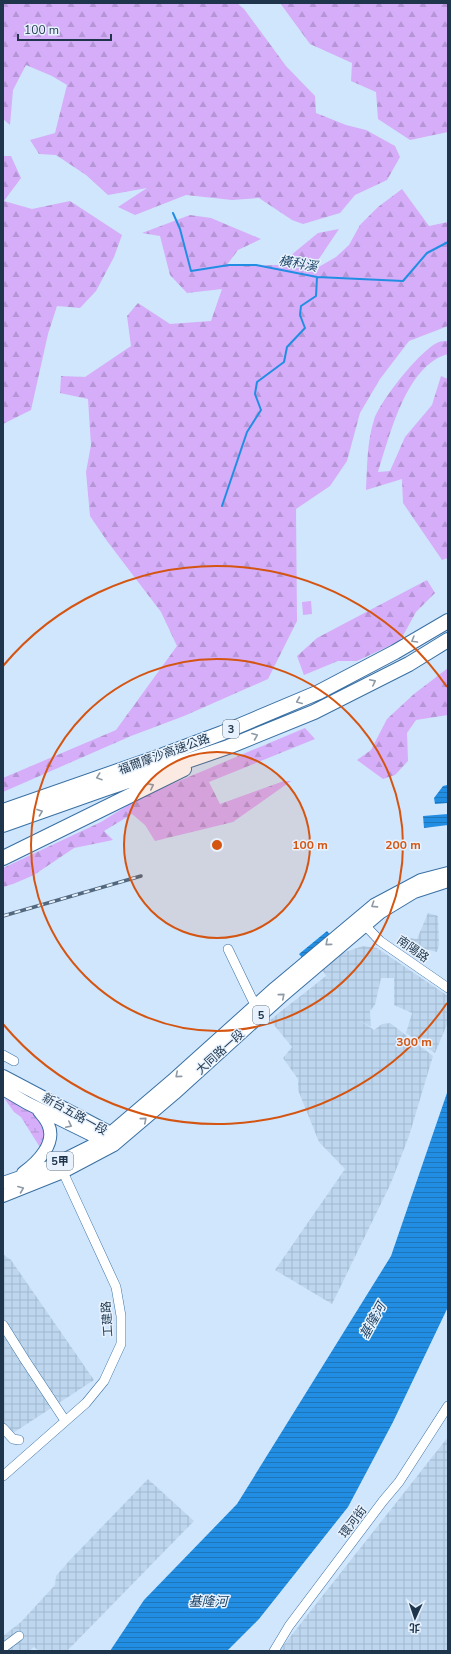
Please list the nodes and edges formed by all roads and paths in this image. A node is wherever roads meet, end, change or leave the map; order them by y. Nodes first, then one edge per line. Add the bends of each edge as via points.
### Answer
1 (448, 621) edge
2 (448, 640) edge
3 (228, 747) junction
4 (3, 811) edge
5 (3, 825) edge
6 (3, 858) edge
7 (448, 873) edge
8 (448, 881) edge
9 (362, 922) junction
10 (228, 950) dead end
11 (448, 988) edge
12 (255, 1006) junction
13 (3, 1055) edge
14 (14, 1061) dead end
15 (3, 1076) edge
16 (3, 1089) edge
17 (37, 1108) junction
18 (111, 1133) junction
19 (100, 1141) junction
20 (114, 1145) junction
21 (63, 1172) junction
22 (18, 1177) junction
23 (3, 1183) edge
24 (3, 1196) edge
25 (3, 1325) edge
26 (448, 1406) edge
27 (64, 1419) dead end
28 (3, 1428) edge
29 (20, 1440) dead end
30 (3, 1476) edge
31 (19, 1636) dead end
32 (3, 1648) edge
33 (274, 1651) edge

1 -> 4 highway, 福爾摩沙高速公路 / 3 via 319,692 162,756
3 -> 2 highway, 福爾摩沙高速公路 / 3 via 314,712 409,664
5 -> 3 highway, 福爾摩沙高速公路 / 3
6 -> 3 highway
7 -> 9 main road, 大同路一段 / 5 via 421,880 374,905
8 - 9 main road, 大同路一段 / 5 via 414,892
9 - 11 street, 南陽路 via 380,940
9 -> 12 main road, 大同路一段 / 5
20 -> 9 main road, 大同路一段 / 5 via 174,1094
10 - 12 street
12 -> 18 main road, 大同路一段 / 5
13 - 14 street
15 - 18 main road, 新台五路一段
16 - 17 main road, 新台五路一段
17 -> 19 main road, 新台五路一段
17 - 22 main road via 48,1124 50,1142 33,1166
18 - 19 main road, 大同路一段 / 5甲
18 - 20 main road, 新台五路一段
19 - 20 main road, 新台五路一段
19 - 22 main road, 大同路一段 / 5甲 via 49,1166
20 - 21 main road, 大同路一段 / 5甲
24 -> 21 main road, 大同路一段 / 5甲
21 - 30 street, 工建路 via 116,1287 121,1316 121,1344 104,1381 86,1403
22 - 23 main road, 大同路一段 / 5甲
25 - 27 street
26 - 33 street, 環河街 via 399,1482 289,1626
28 - 29 street via 13,1439
31 - 32 street

